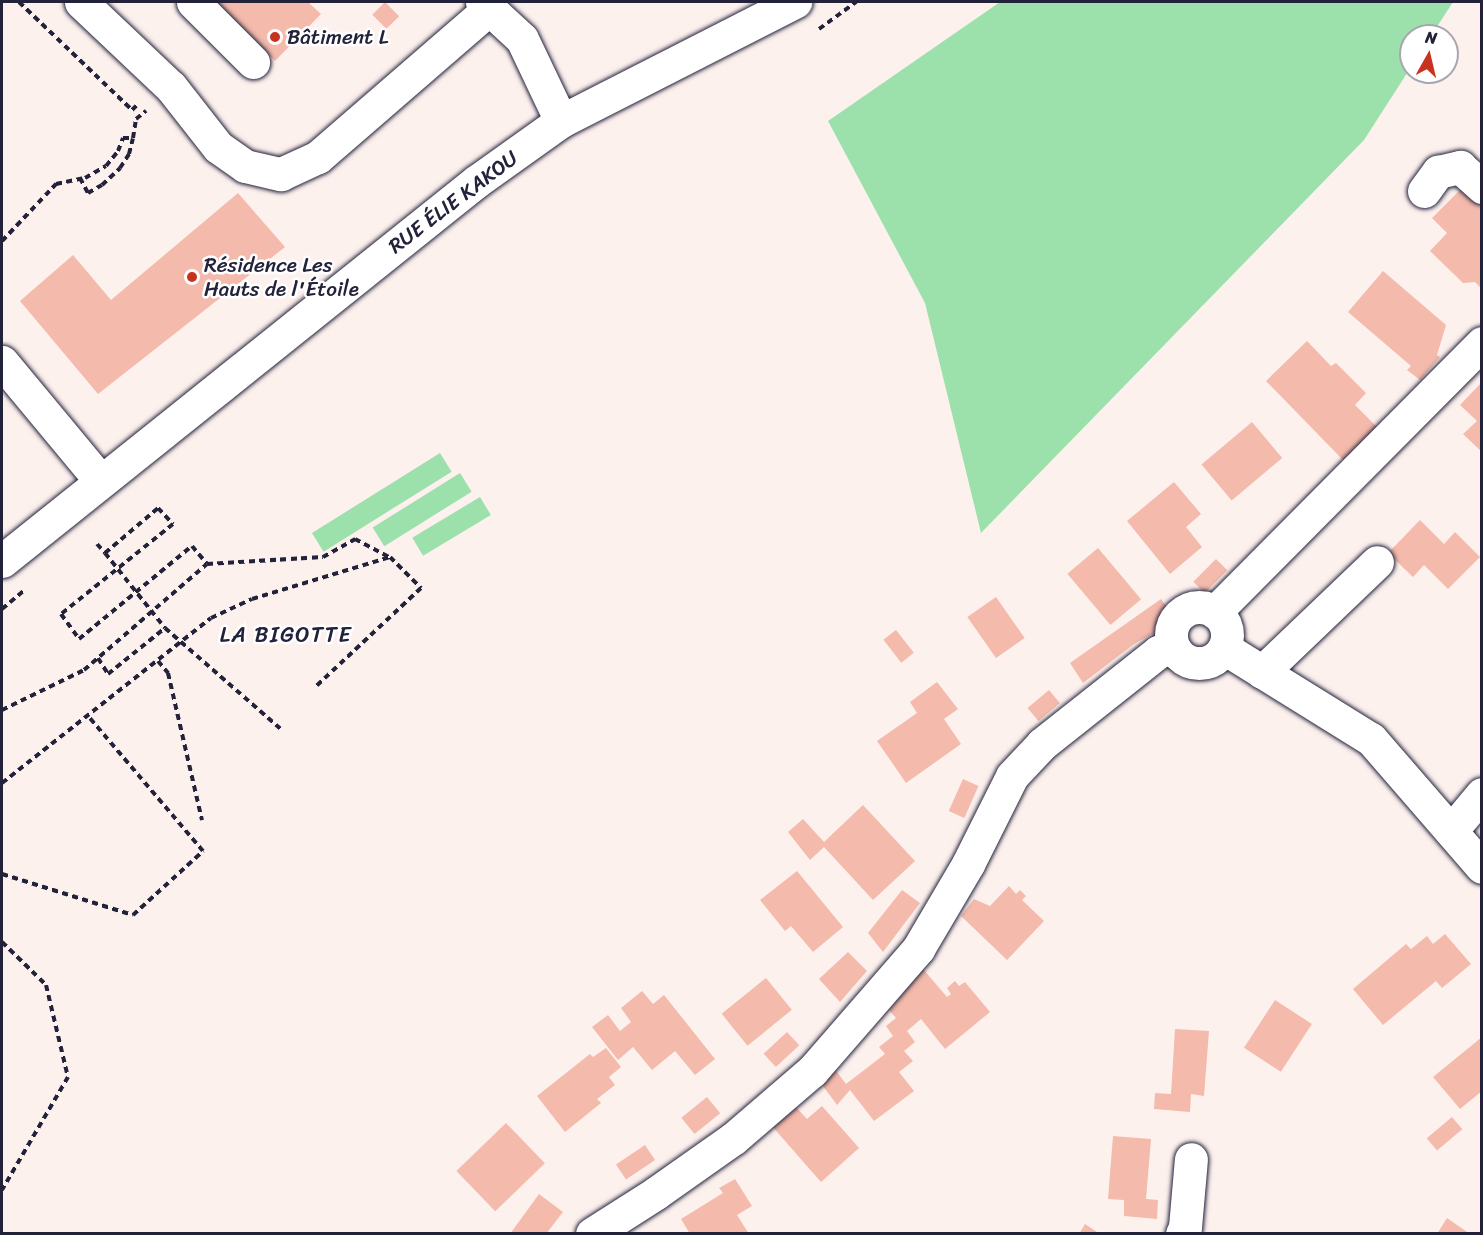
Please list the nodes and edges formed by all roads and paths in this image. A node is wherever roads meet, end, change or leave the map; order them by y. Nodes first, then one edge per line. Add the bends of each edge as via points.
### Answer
1 (19, 2) edge
2 (81, 2) edge
3 (193, 2) edge
4 (795, 2) edge
5 (856, 2) edge
6 (486, 5) edge
7 (815, 32) dead end
8 (254, 62) dead end
9 (145, 98) dead end
10 (152, 106) dead end
11 (561, 121) junction
12 (133, 138) junction
13 (80, 178) junction
14 (1482, 186) edge
15 (1424, 191) dead end
16 (2, 242) edge
17 (1482, 344) edge
18 (2, 362) edge
19 (100, 480) junction
20 (97, 544) dead end
21 (105, 553) junction
22 (390, 557) junction
23 (2, 561) edge
24 (1377, 562) dead end
25 (207, 564) junction
26 (117, 569) junction
27 (136, 592) junction
28 (152, 612) junction
29 (1215, 612) junction
30 (165, 628) junction
31 (180, 643) junction
32 (1172, 646) junction
33 (1224, 648) junction
34 (98, 658) junction
35 (158, 662) junction
36 (1262, 672) junction
37 (314, 688) dead end
38 (2, 710) edge
39 (88, 717) junction
40 (283, 731) dead end
41 (2, 783) edge
42 (1482, 794) edge
43 (202, 820) dead end
44 (1451, 831) junction
45 (1482, 867) edge
46 (2, 874) edge
47 (2, 942) edge
48 (1191, 1159) dead end
49 (2, 1190) edge
50 (592, 1233) edge
51 (1182, 1233) edge

1 - 9 path via 132,110
2 - 6 street via 171,87 218,147 245,166 281,174 318,157
3 - 8 street
4 - 11 street, RUE ÉLIE KAKOU
5 - 7 path
6 - 11 street via 522,39
10 - 12 path via 136,119
11 - 19 street, RUE ÉLIE KAKOU via 477,181
12 - 13 path via 123,138 106,166
12 - 13 path via 120,168 102,184 88,193
13 - 16 path via 56,184
14 - 15 street via 1460,167 1438,172
17 - 29 street
18 - 19 street
19 - 23 street, RUE ÉLIE KAKOU
20 - 21 path
21 - 26 path
21 - 26 path via 158,508 173,524
22 - 25 path via 355,539 323,557
22 - 31 path via 252,599 212,618
22 - 37 path via 421,588
24 - 36 street
25 - 27 path via 192,546
25 - 28 path
26 - 27 path
26 - 27 path via 61,614 79,639
27 - 28 path
28 - 30 path
28 - 34 path
29 - 32 street via 1198,607 1179,614 1171,627
29 - 33 street via 1227,631
30 - 31 path
30 - 34 path via 108,674
31 - 35 path
31 - 40 path
32 - 33 street via 1178,655 1198,665 1214,660
32 - 50 street via 1158,652 1059,730 1012,776 968,864 918,949 812,1071 734,1138
33 - 36 street
34 - 38 path via 84,670
35 - 39 path
35 - 43 path via 168,673
36 - 44 street via 1371,739
39 - 41 path
39 - 46 path via 203,851 133,915
42 - 44 street
44 - 45 street
47 - 49 path via 46,985 68,1077
48 - 51 street

